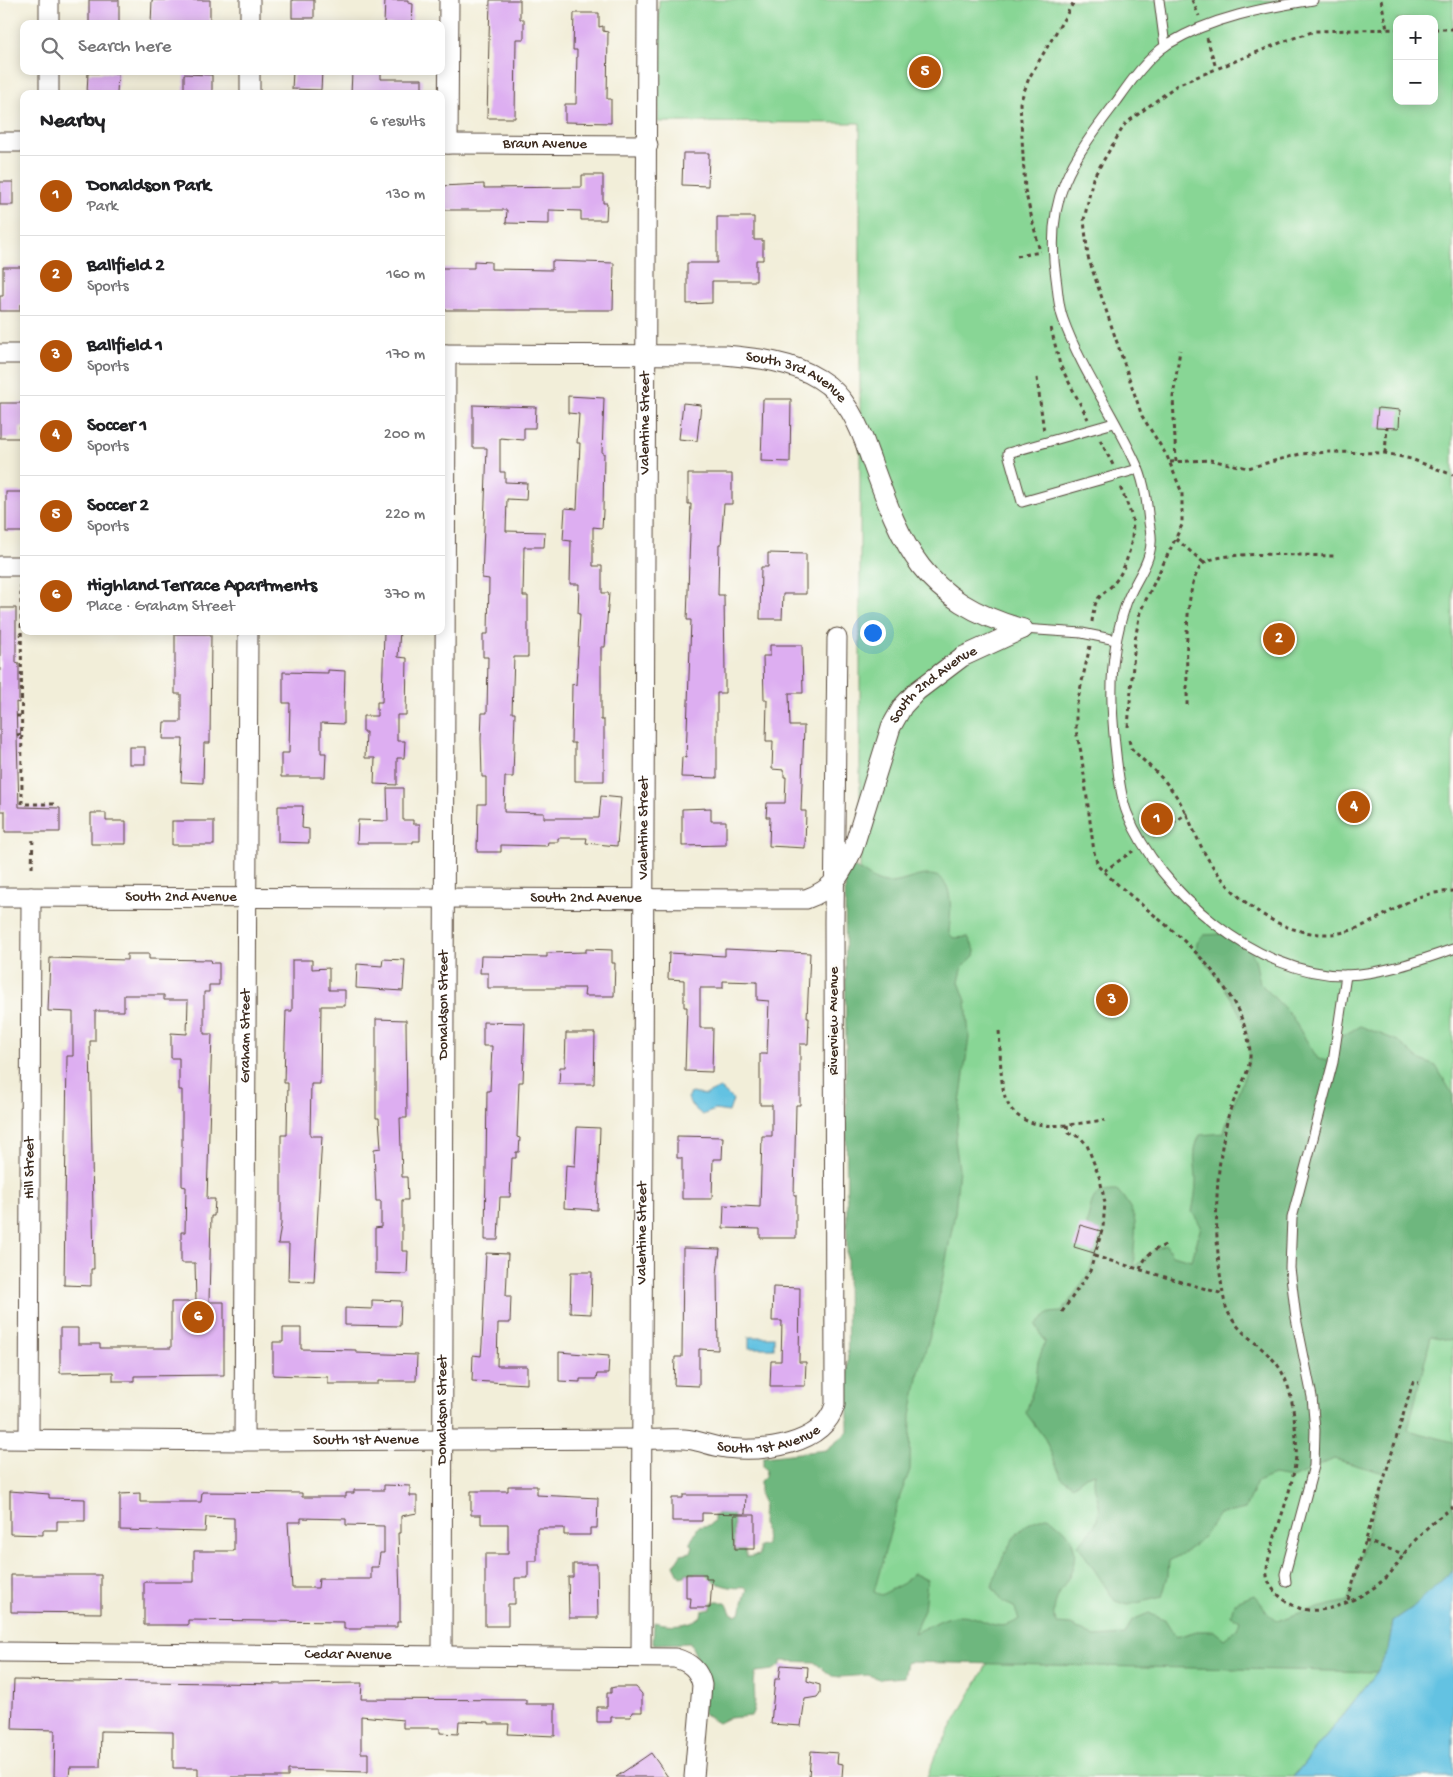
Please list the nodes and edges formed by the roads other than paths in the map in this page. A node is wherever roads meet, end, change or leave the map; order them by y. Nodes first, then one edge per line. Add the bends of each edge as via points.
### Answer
1 (49, 0) edge
2 (250, 0) edge
3 (449, 0) edge
4 (647, 0) edge
5 (1159, 0) edge
6 (1314, 0) edge
7 (49, 20) edge
8 (250, 20) edge
9 (1166, 46) junction
10 (49, 75) edge
11 (250, 75) edge
12 (49, 90) edge
13 (250, 90) edge
14 (445, 115) edge
15 (0, 142) edge
16 (20, 142) edge
17 (445, 144) edge
18 (648, 145) junction
19 (0, 354) edge
20 (20, 354) edge
21 (445, 354) edge
22 (647, 354) junction
23 (1114, 423) junction
24 (1138, 469) junction
25 (0, 566) edge
26 (20, 574) edge
27 (1023, 629) junction
28 (248, 635) edge
29 (444, 635) edge
30 (837, 638) dead end
31 (1116, 640) junction
32 (835, 883) junction
33 (247, 896) junction
34 (0, 897) edge
35 (32, 897) junction
36 (444, 897) junction
37 (645, 897) junction
38 (1453, 949) edge
39 (1346, 975) junction
40 (835, 1405) joint
41 (0, 1439) edge
42 (29, 1439) junction
43 (642, 1439) junction
44 (244, 1441) junction
45 (442, 1441) junction
46 (1286, 1582) dead end
47 (0, 1652) edge
48 (442, 1656) junction
49 (641, 1656) junction
50 (694, 1777) edge

1 - 7 street
2 - 8 street
3 - 14 street
4 - 18 street, Valentine Street
5 - 9 lane
6 - 9 lane via 1262,8 1203,26
9 - 23 lane via 1137,74 1067,172 1052,228 1061,315 1081,363
10 - 12 street
11 - 13 street
15 - 16 street
17 - 18 street, Braun Avenue
18 - 22 street, Valentine Street
19 - 20 street
21 - 22 street, South 3rd Avenue
22 - 27 street, South 3rd Avenue via 760,359 786,364 820,380 844,402 854,418 899,533 923,571 971,609 992,621
22 - 37 street, Valentine Street
23 - 24 lane
23 - 24 lane via 1008,453 1022,502
24 - 31 lane via 1144,488 1151,544 1143,570 1126,603
25 - 26 street
27 - 31 lane
27 - 32 street, South 2nd Avenue via 962,657 917,691 903,706 891,727 853,849
28 - 33 street, Graham Street
29 - 36 street, Donaldson Street
30 - 32 street, Riverview Avenue
31 - 39 lane via 1112,702 1122,799 1142,845 1176,887 1225,934 1290,966
32 - 37 street, South 2nd Avenue via 806,899
32 - 40 street, Riverview Avenue
33 - 35 street, South 2nd Avenue
33 - 36 street, South 2nd Avenue
33 - 44 street, Graham Street
34 - 35 street, South 2nd Avenue
35 - 42 street, Hill Street
36 - 37 street, South 2nd Avenue
36 - 45 street, Donaldson Street
37 - 43 street, Valentine Street
38 - 39 lane via 1407,965
39 - 46 lane via 1333,1062 1292,1218 1291,1276 1315,1430 1314,1466 1285,1574
40 - 43 street, South 1st Avenue via 832,1415 808,1436 774,1447 724,1448 691,1440
41 - 42 street, South 1st Avenue
42 - 44 street, South 1st Avenue
43 - 45 street, South 1st Avenue
43 - 49 street, Valentine Street
44 - 45 street, South 1st Avenue
45 - 48 street, Donaldson Street
47 - 48 street, Cedar Avenue
48 - 49 street, Cedar Avenue
49 - 50 street, Cedar Avenue via 674,1658 692,1666 701,1677

